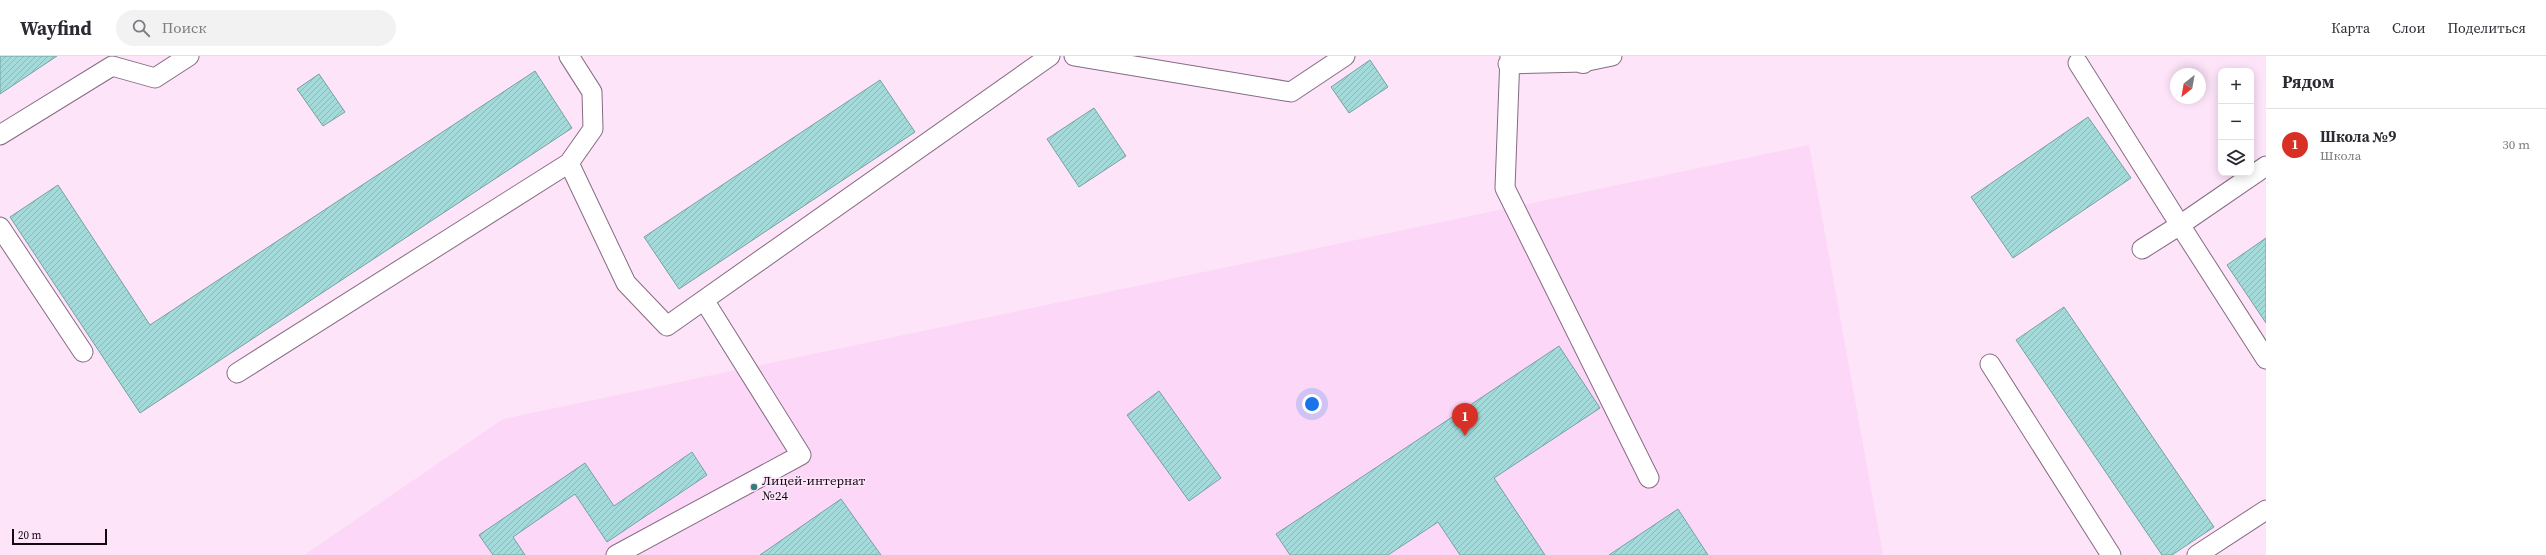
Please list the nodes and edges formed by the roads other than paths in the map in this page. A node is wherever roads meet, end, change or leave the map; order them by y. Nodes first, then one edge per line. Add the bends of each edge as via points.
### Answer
1 (189, 56) edge
2 (569, 56) edge
3 (1050, 56) edge
4 (1074, 56) edge
5 (1345, 56) edge
6 (1612, 56) edge
7 (2079, 58) edge
8 (1583, 59) edge
9 (1509, 60) edge
10 (0, 135) edge
11 (569, 163) junction
12 (2266, 166) edge
13 (2180, 225) junction
14 (0, 227) edge
15 (2142, 249) dead end
16 (704, 300) junction
17 (83, 352) dead end
18 (2266, 359) edge
19 (1990, 364) dead end
20 (237, 374) dead end
21 (1649, 478) dead end
22 (2266, 510) edge
23 (616, 555) edge
24 (2111, 555) edge
25 (2197, 555) edge

1 - 10 lane via 155,78 112,66
2 - 11 lane via 592,92 593,129
3 - 16 lane
4 - 5 lane via 1290,92
6 - 8 lane
7 - 13 lane
8 - 9 lane
9 - 21 lane via 1505,188
11 - 16 lane via 626,283 667,326
11 - 20 lane
12 - 13 lane
13 - 15 lane
13 - 18 lane
14 - 17 lane
16 - 23 lane via 801,455
19 - 24 lane
22 - 25 lane

